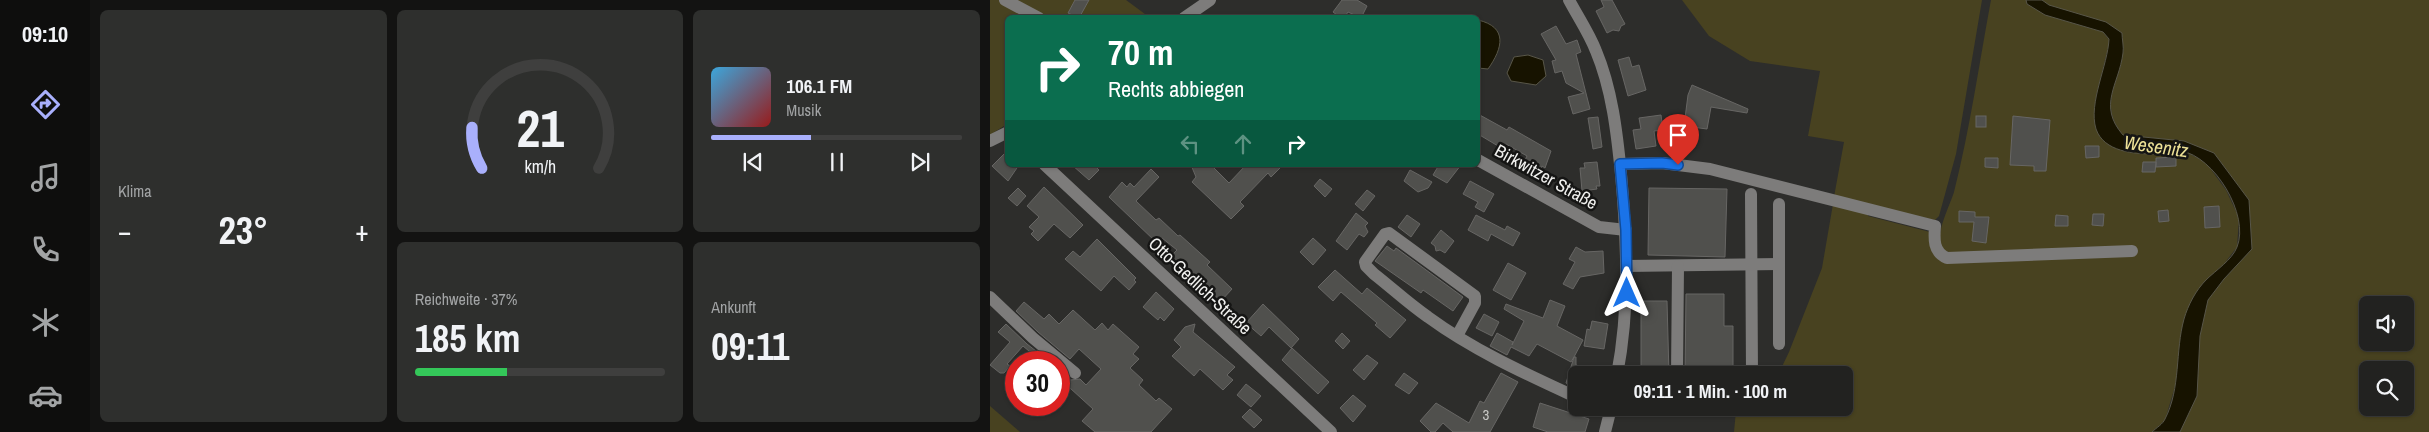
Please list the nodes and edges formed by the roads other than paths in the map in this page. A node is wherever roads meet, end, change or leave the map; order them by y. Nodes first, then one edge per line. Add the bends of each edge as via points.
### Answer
1 (1005, 0) edge
2 (1210, 0) edge
3 (1569, 0) edge
4 (1034, 15) edge
5 (1188, 15) edge
6 (1005, 134) edge
7 (990, 141) edge
8 (1480, 161) edge
9 (1620, 164) junction
10 (1047, 167) edge
11 (1751, 194) dead end
12 (1779, 204) dead end
13 (1626, 230) junction
14 (2132, 251) dead end
15 (1752, 264) junction
16 (1779, 264) junction
17 (1626, 266) junction
18 (1678, 266) junction
19 (990, 297) edge
20 (1457, 336) junction
21 (1779, 344) dead end
22 (1618, 366) edge
23 (1677, 366) edge
24 (1752, 366) edge
25 (1075, 373) dead end
26 (1568, 393) edge
27 (1609, 416) edge
28 (1331, 432) edge
29 (1605, 432) edge

1 - 4 street
2 - 5 street
3 - 9 street, Birkwitzer Straße via 1596,50 1602,69 1610,96
6 - 7 street
8 - 13 street, Birkwitzer Straße via 1599,227
9 - 13 street, Birkwitzer Straße
9 - 14 street via 1662,163 1710,169 1936,226 1936,249 1947,258
10 - 28 street, Otto-Gedlich-Straße
11 - 15 street
12 - 16 street
13 - 17 street, Birkwitzer Straße
15 - 16 street
15 - 18 street
15 - 24 street
16 - 21 street
17 - 18 street
17 - 22 street, Birkwitzer Straße via 1624,326
18 - 23 street via 1682,283
19 - 25 street
20 - 20 street via 1428,317 1366,266 1365,262 1386,234 1389,233 1475,296 1475,303
20 - 26 street
27 - 29 street

